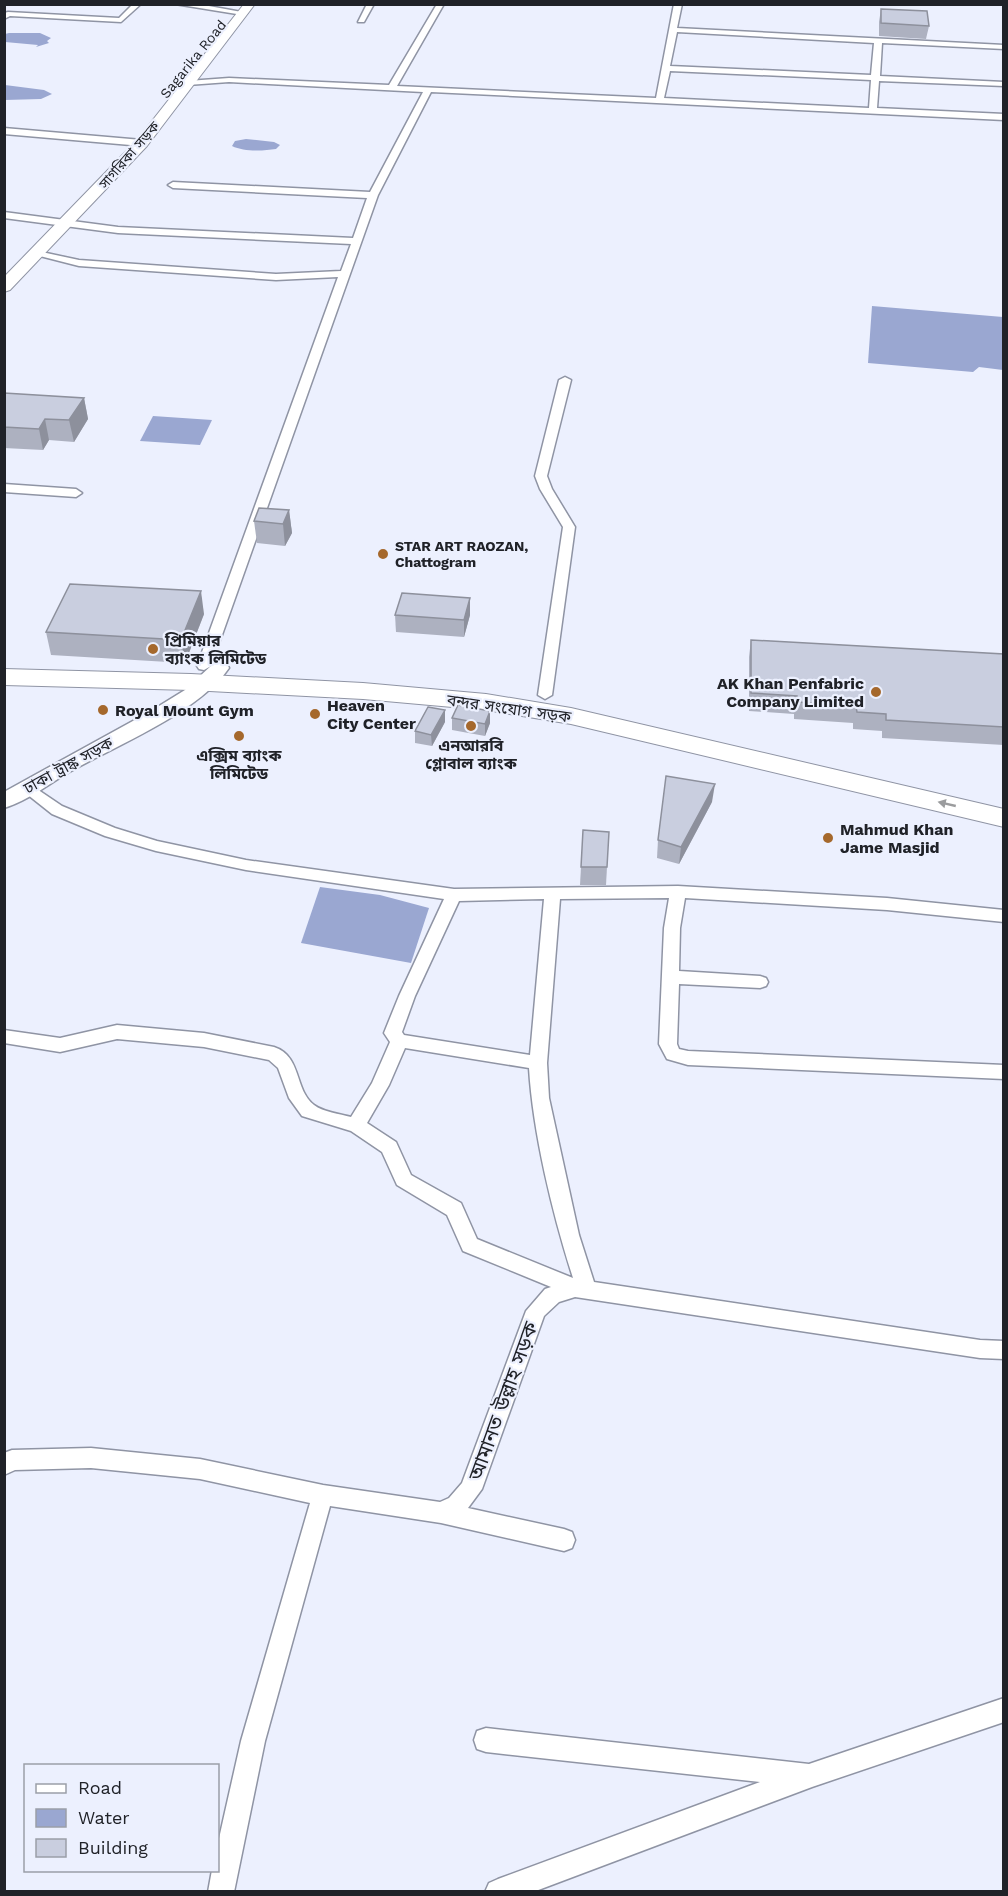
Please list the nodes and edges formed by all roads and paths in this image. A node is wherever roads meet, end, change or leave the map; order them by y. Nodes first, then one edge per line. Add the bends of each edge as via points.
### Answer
1 (138, 4) edge
2 (178, 4) edge
3 (371, 4) edge
4 (441, 4) edge
5 (678, 4) edge
6 (240, 8) edge
7 (6, 15) edge
8 (361, 20) dead end
9 (673, 30) junction
10 (878, 41) junction
11 (1004, 47) edge
12 (666, 68) junction
13 (877, 78) junction
14 (174, 84) junction
15 (189, 84) junction
16 (1004, 84) edge
17 (392, 87) junction
18 (429, 89) junction
19 (660, 100) junction
20 (873, 111) junction
21 (1004, 117) edge
22 (4, 131) edge
23 (126, 142) junction
24 (142, 143) junction
25 (173, 185) dead end
26 (373, 195) junction
27 (4, 215) edge
28 (58, 224) junction
29 (356, 241) junction
30 (37, 254) junction
31 (4, 273) edge
32 (345, 274) junction
33 (4, 287) edge
34 (565, 380) dead end
35 (4, 488) edge
36 (76, 493) dead end
37 (4, 660) edge
38 (206, 675) junction
39 (4, 677) edge
40 (545, 695) junction
41 (4, 785) edge
42 (28, 788) junction
43 (1004, 799) edge
44 (4, 801) edge
45 (1004, 818) edge
46 (678, 892) junction
47 (454, 895) junction
48 (552, 895) junction
49 (1004, 916) edge
50 (671, 977) junction
51 (760, 982) dead end
52 (4, 1036) edge
53 (399, 1041) junction
54 (538, 1063) junction
55 (1004, 1072) edge
56 (357, 1126) junction
57 (580, 1288) junction
58 (1004, 1350) edge
59 (4, 1465) edge
60 (322, 1494) junction
61 (441, 1513) junction
62 (564, 1540) dead end
63 (1004, 1710) edge
64 (486, 1740) dead end
65 (812, 1775) junction
66 (221, 1892) edge
67 (498, 1892) edge

1 - 7 street via 121,20
2 - 6 street
3 - 8 street
4 - 17 street
5 - 9 street
6 - 14 main road, Sagarika Road
6 - 15 main road, সাগরিকা সড়ক
9 - 10 street
9 - 12 street
10 - 11 street
10 - 13 street
12 - 13 street
12 - 19 street
13 - 16 street
13 - 20 street
14 - 15 street
14 - 23 main road, Sagarika Road
15 - 17 street via 229,80
15 - 24 main road, সাগরিকা সড়ক
17 - 18 street
18 - 19 street
18 - 26 street
19 - 20 street
20 - 21 street
22 - 23 street
23 - 24 street
23 - 28 main road, Sagarika Road
24 - 28 main road, সাগরিকা সড়ক
25 - 26 street
26 - 29 street
27 - 28 street
28 - 29 street
28 - 30 main road, সাগরিকা সড়ক
28 - 31 main road, Sagarika Road
29 - 32 street
30 - 32 street via 79,263 276,277
30 - 33 main road, সাগরিকা সড়ক
32 - 38 street
34 - 40 street via 541,476 569,527
35 - 36 street
37 - 38 highway, বন্দর সংযোগ সড়ক
38 - 39 highway, বন্দর সংযোগ সড়ক
38 - 40 highway, বন্দর সংযোগ সড়ক via 375,675 505,687
38 - 41 main road, ঢাকা ট্রাঙ্ক সড়ক
38 - 42 main road, ঢাকা ট্রাঙ্ক সড়ক via 144,724
45 -> 38 highway, বন্দর সংযোগ সড়ক via 571,716 486,702
40 - 43 highway, বন্দর সংযোগ সড়ক
42 - 44 main road, ঢাকা ট্রাঙ্ক সড়ক
42 - 47 street via 57,810 156,846 309,875
46 - 48 street
46 - 49 street via 887,904
46 - 50 street via 672,928
47 - 48 street
47 - 53 street via 393,1033
48 - 54 street
50 - 51 street
50 - 55 street via 668,1044 673,1054 688,1058
52 - 56 street via 60,1045 117,1032 204,1040 274,1054 285,1064 298,1098 308,1111
53 - 54 street
53 - 56 street
54 - 57 street via 553,1169
56 - 57 street via 389,1147 404,1180 454,1209 470,1245
57 - 58 street
57 - 61 street, আমানত উল্লাহ সড়ক via 552,1295 536,1311 471,1489 457,1505
59 - 60 street via 12,1460 91,1458 200,1469
60 - 61 street
60 - 66 street via 276,1653 230,1839
61 - 62 street
63 - 65 street
64 - 65 street
65 - 67 street

